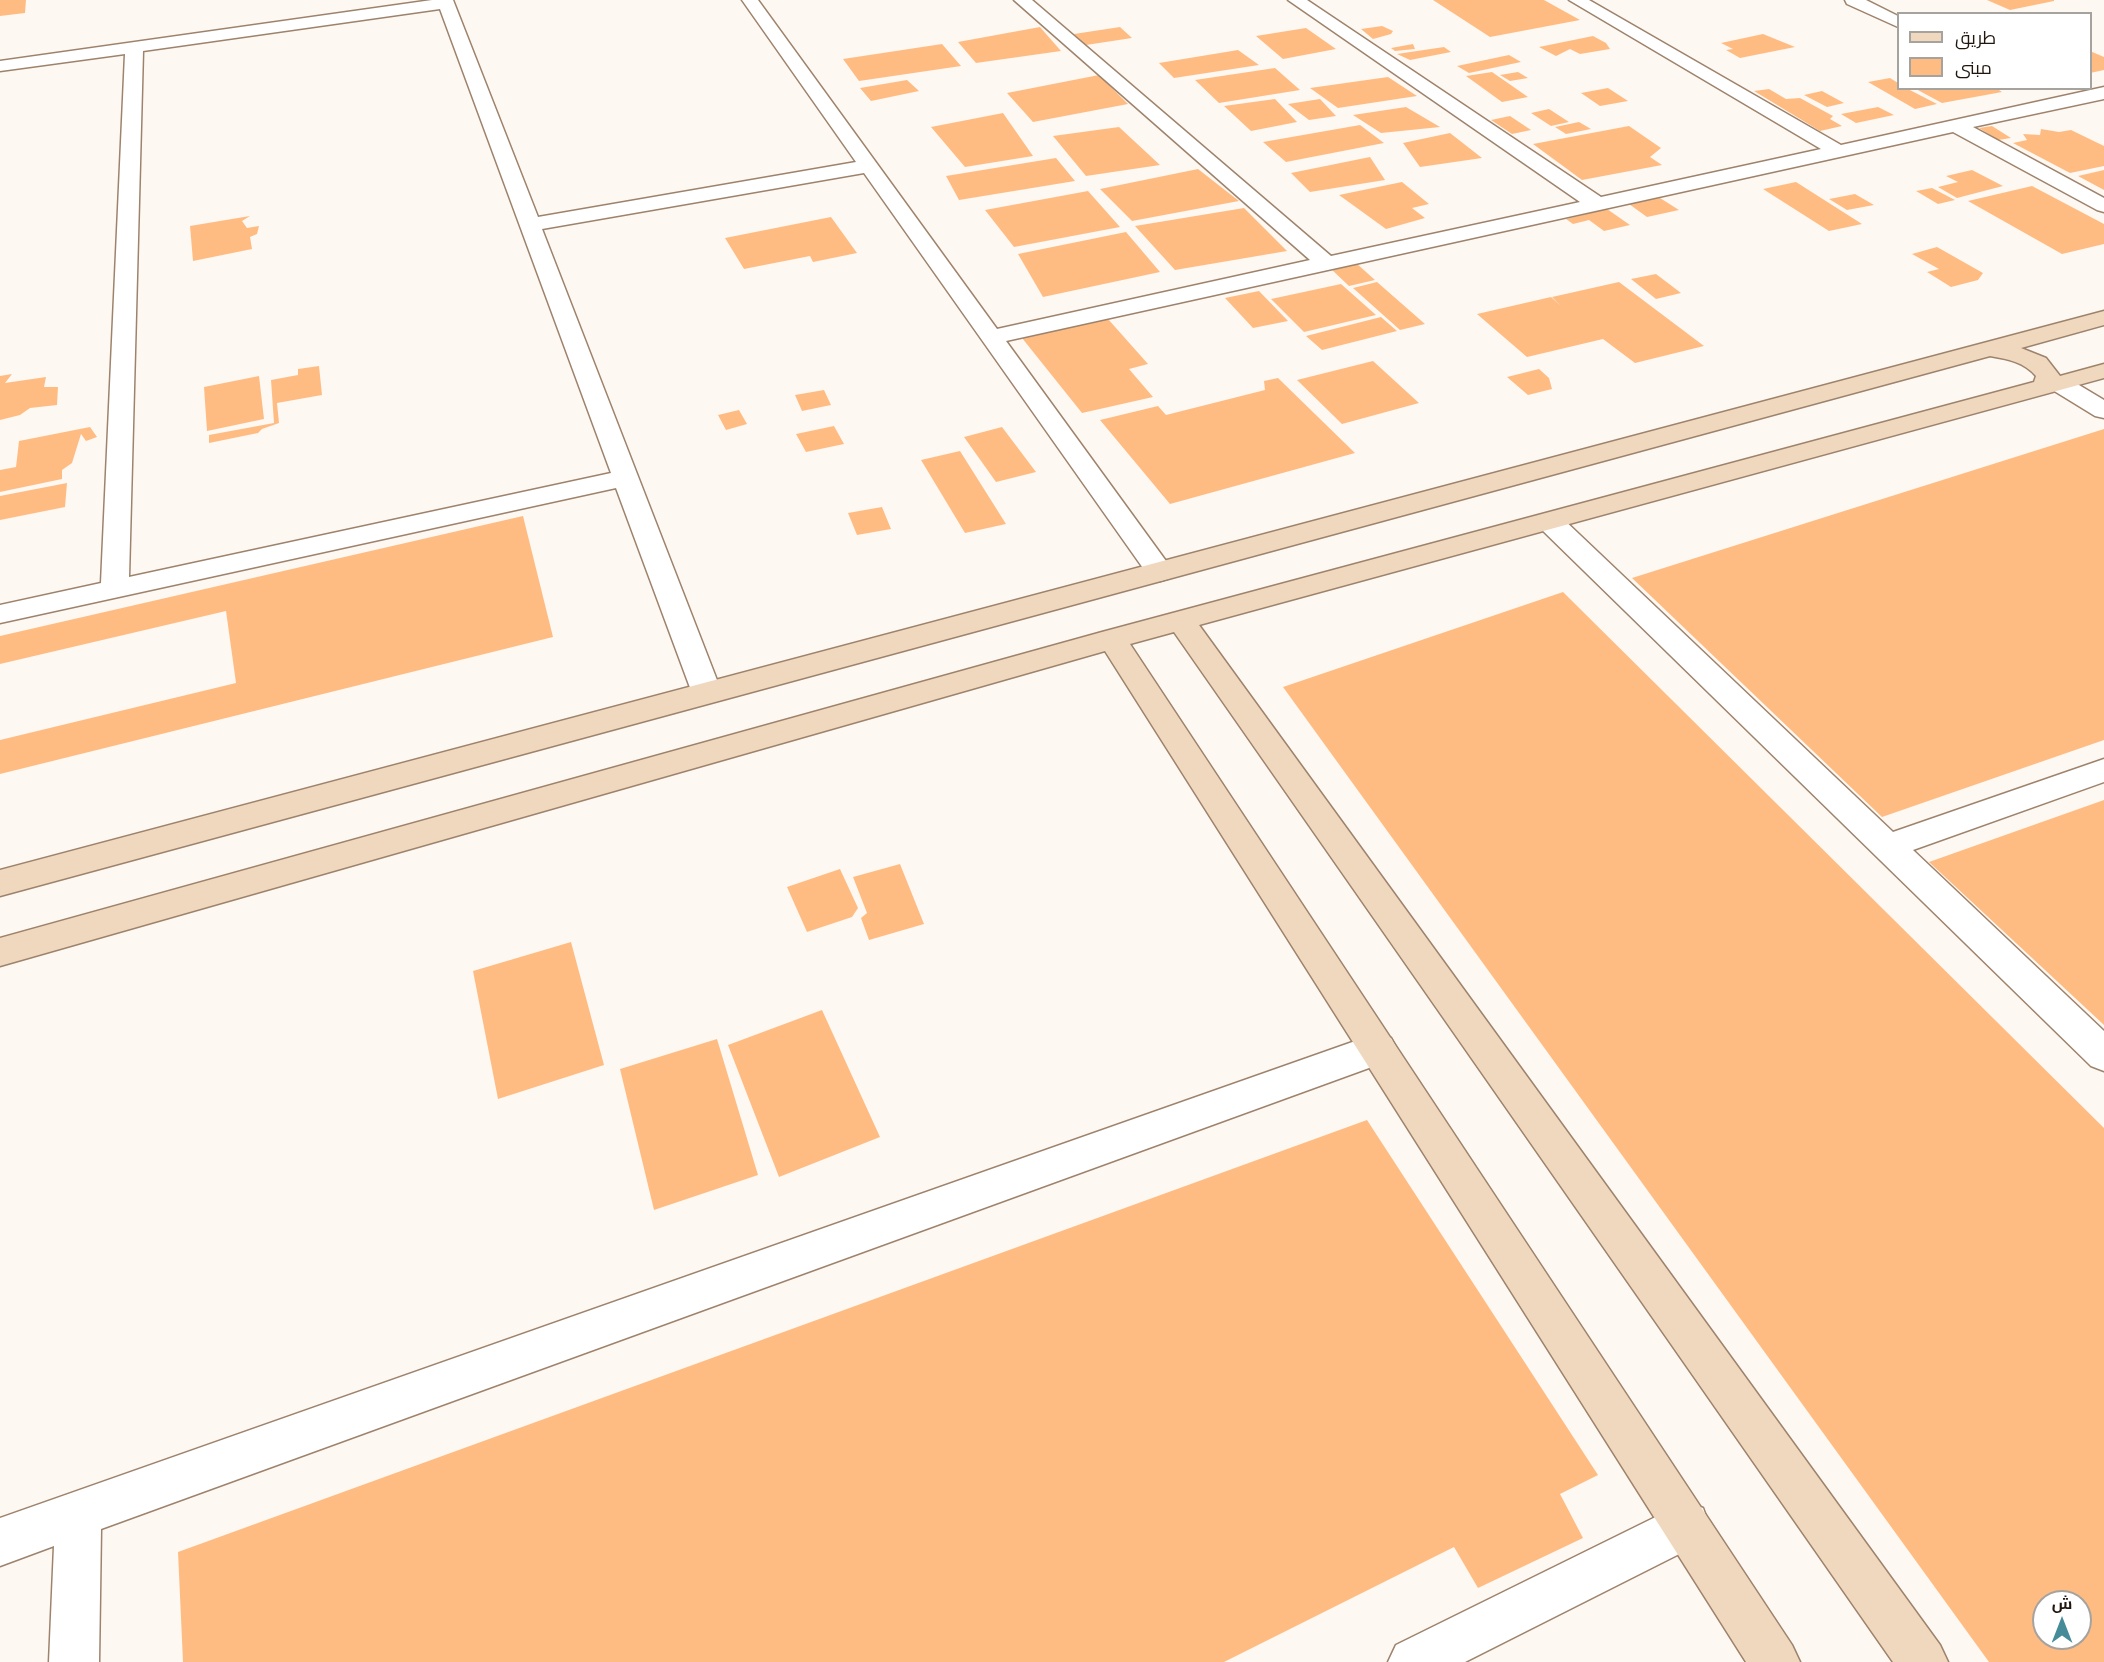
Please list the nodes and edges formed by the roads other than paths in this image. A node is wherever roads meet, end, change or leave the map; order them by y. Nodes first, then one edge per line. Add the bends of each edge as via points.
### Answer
1 (750, 0) edge
2 (1022, 0) edge
3 (1296, 0) edge
4 (1577, 0) edge
5 (1853, 0) edge
6 (445, 2) edge
7 (1897, 21) edge
8 (134, 47) junction
9 (0, 66) edge
10 (2039, 90) edge
11 (2104, 93) edge
12 (2063, 102) junction
13 (1955, 125) junction
14 (1838, 151) junction
15 (869, 166) junction
16 (1598, 204) junction
17 (2104, 206) edge
18 (530, 225) junction
19 (1326, 263) junction
20 (2104, 318) edge
21 (991, 337) junction
22 (1988, 349) junction
23 (2104, 371) edge
24 (2052, 386) junction
25 (2104, 411) edge
26 (625, 478) junction
27 (1550, 522) junction
28 (1160, 572) junction
29 (116, 589) junction
30 (0, 614) edge
31 (1181, 621) junction
32 (1112, 639) junction
33 (707, 693) junction
34 (2104, 770) edge
35 (1886, 847) junction
36 (0, 883) edge
37 (0, 951) edge
38 (1378, 1049) junction
39 (2104, 1055) edge
40 (78, 1514) junction
41 (1686, 1525) junction
42 (0, 1542) edge
43 (74, 1662) edge
44 (1413, 1662) edge
45 (1774, 1662) edge
46 (1923, 1662) edge

1 - 15 street
2 - 19 street
3 - 16 street
4 - 14 street
5 - 7 street
6 - 8 street
6 - 18 street
8 - 9 street
8 - 29 street
10 - 12 street
11 - 12 street
12 - 13 street
13 - 14 street
13 - 17 street
14 - 16 street
15 - 18 street
15 - 21 street
16 - 19 street
18 - 26 street
19 - 21 street
20 - 22 main road
21 - 28 street
22 - 24 main road via 2031,358 2043,368
22 - 28 main road
23 - 24 main road
24 - 25 street
24 - 27 main road
26 - 29 street
26 - 33 street
27 - 31 main road
27 - 35 street
28 - 33 main road
29 - 30 street
31 - 32 main road
31 - 46 main road
32 - 37 main road
32 - 38 main road
33 - 36 main road
34 - 35 street
35 - 39 street
38 - 40 street
38 - 41 main road
40 - 42 street
40 - 43 street
41 - 44 street
41 - 45 main road

